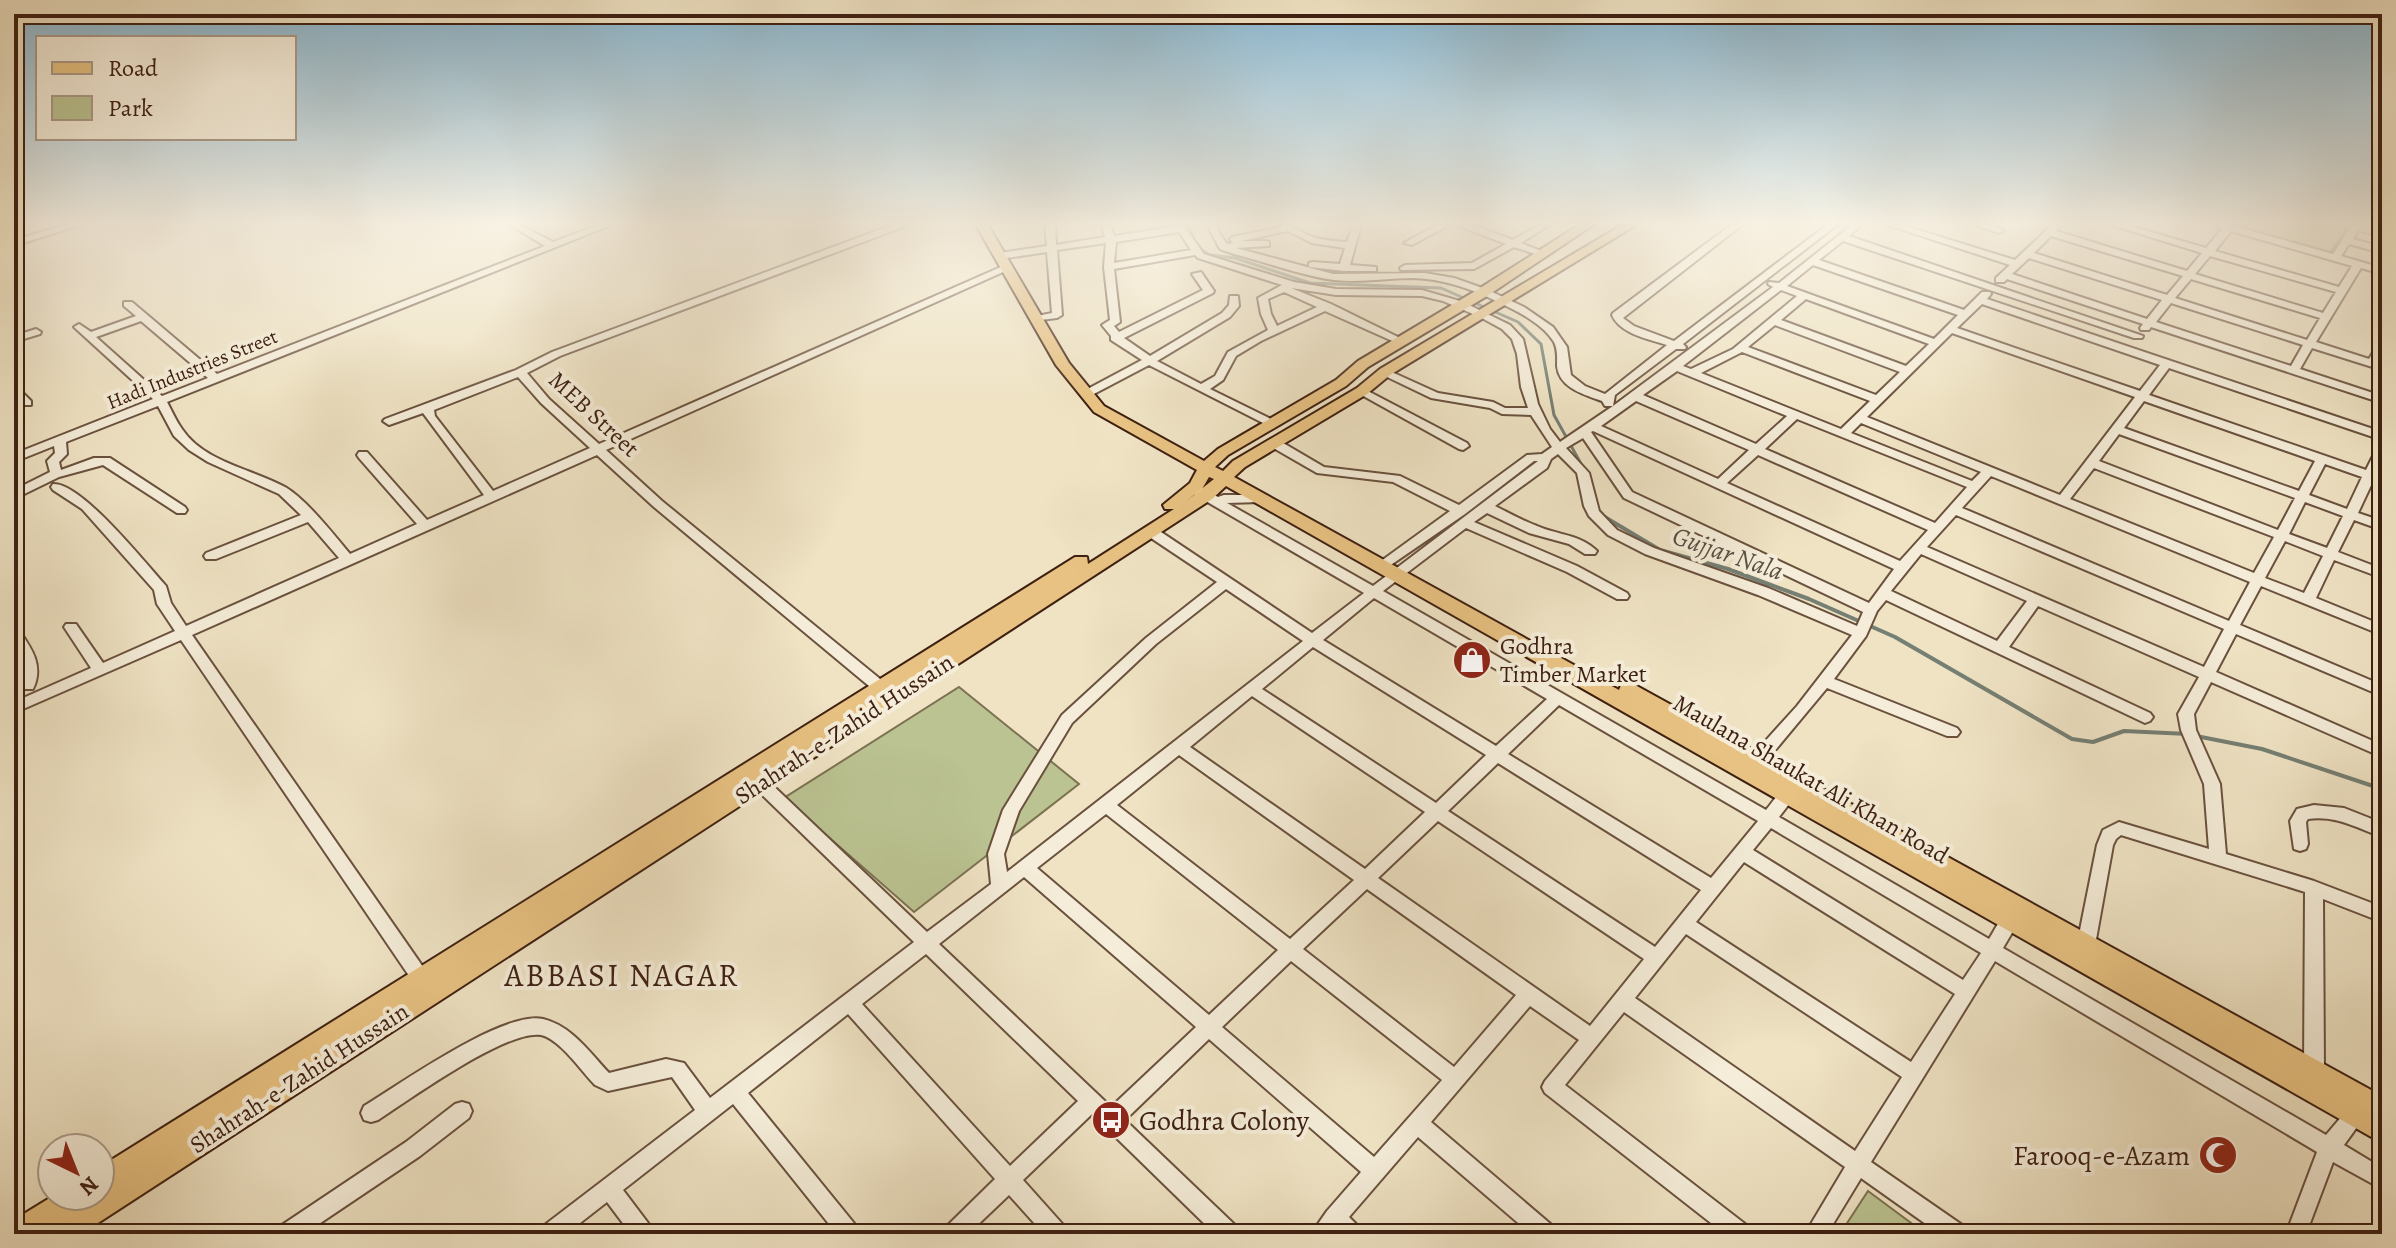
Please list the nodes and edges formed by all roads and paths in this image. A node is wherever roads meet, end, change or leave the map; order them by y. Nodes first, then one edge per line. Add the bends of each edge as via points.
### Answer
1 (455, 283) edge
2 (745, 283) edge
3 (958, 283) edge
4 (1016, 283) edge
5 (1053, 283) edge
6 (1111, 283) edge
7 (1204, 283) edge
8 (1278, 283) edge
9 (1445, 283) edge
10 (1495, 283) edge
11 (1534, 283) edge
12 (1659, 283) edge
13 (1755, 283) edge
14 (1773, 283) edge
15 (1783, 283) edge
16 (1876, 283) edge
17 (1982, 283) edge
18 (1997, 283) edge
19 (2030, 283) edge
20 (2119, 283) edge
21 (2182, 283) edge
22 (2216, 283) edge
23 (2315, 283) edge
24 (2347, 283) edge
25 (1287, 286) junction
26 (1780, 286) junction
27 (1993, 287) junction
28 (2342, 291) junction
29 (1805, 295) junction
30 (1234, 298) dead end
31 (1471, 299) junction
32 (2168, 299) junction
33 (1980, 300) junction
34 (128, 304) dead end
35 (1327, 306) junction
36 (1493, 308) junction
37 (1965, 314) junction
38 (142, 317) junction
39 (2326, 317) junction
40 (1036, 319) junction
41 (1774, 321) junction
42 (2149, 323) junction
43 (1950, 329) junction
44 (1274, 331) junction
45 (36, 332) dead end
46 (2138, 336) junction
47 (1115, 338) junction
48 (14, 339) edge
49 (1401, 341) junction
50 (1936, 343) junction
51 (2310, 344) junction
52 (1675, 345) junction
53 (2382, 346) edge
54 (1741, 348) junction
55 (2127, 350) junction
56 (1693, 352) junction
57 (1149, 361) junction
58 (2167, 363) junction
59 (2377, 365) edge
60 (1676, 367) junction
61 (1908, 371) junction
62 (2293, 371) junction
63 (520, 372) junction
64 (1385, 372) junction
65 (1692, 373) junction
66 (216, 379) junction
67 (1203, 388) junction
68 (14, 390) edge
69 (1362, 391) junction
70 (1635, 396) junction
71 (2142, 396) junction
72 (1088, 397) junction
73 (1607, 399) junction
74 (1878, 400) junction
75 (2382, 400) edge
76 (161, 401) junction
77 (27, 403) dead end
78 (431, 406) junction
79 (1535, 412) junction
80 (1612, 412) junction
81 (1795, 415) junction
82 (1859, 418) junction
83 (389, 421) dead end
84 (1271, 423) junction
85 (2117, 429) junction
86 (1843, 434) junction
87 (2382, 436) edge
88 (1576, 438) junction
89 (60, 442) junction
90 (1274, 443) junction
91 (1463, 446) dead end
92 (599, 450) junction
93 (1757, 450) junction
94 (363, 455) dead end
95 (2381, 455) edge
96 (1545, 457) junction
97 (14, 458) edge
98 (2322, 459) junction
99 (2092, 463) junction
100 (1219, 469) junction
101 (1989, 470) junction
102 (2376, 478) edge
103 (57, 481) junction
104 (1719, 484) junction
105 (1974, 486) junction
106 (14, 495) edge
107 (491, 496) junction
108 (1205, 496) junction
109 (2302, 497) junction
110 (1261, 498) junction
111 (2063, 500) junction
112 (1486, 507) junction
113 (1953, 509) junction
114 (181, 510) dead end
115 (2350, 514) junction
116 (310, 516) junction
117 (1463, 517) junction
118 (425, 525) junction
119 (2382, 526) edge
120 (1936, 528) junction
121 (1150, 531) junction
122 (2282, 536) junction
123 (1919, 548) junction
124 (1590, 551) dead end
125 (2331, 554) junction
126 (211, 556) dead end
127 (348, 560) junction
128 (1395, 567) junction
129 (1902, 567) junction
130 (2382, 574) edge
131 (2258, 580) junction
132 (1225, 583) junction
133 (1372, 593) junction
134 (1883, 593) junction
135 (1622, 596) dead end
136 (2035, 600) junction
137 (2308, 600) junction
138 (1866, 622) junction
139 (71, 627) dead end
140 (2232, 628) junction
141 (2382, 630) edge
142 (185, 632) junction
143 (14, 633) edge
144 (1312, 640) junction
145 (2000, 648) junction
146 (100, 669) junction
147 (2207, 675) junction
148 (1824, 681) junction
149 (21, 685) edge
150 (880, 687) junction
151 (1252, 689) junction
152 (54, 690) junction
153 (2382, 691) edge
154 (1556, 699) junction
155 (14, 708) edge
156 (2145, 717) dead end
157 (1952, 732) dead end
158 (1179, 747) junction
159 (2382, 751) edge
160 (1496, 754) junction
161 (1756, 762) junction
162 (760, 783) junction
163 (1788, 795) junction
164 (1106, 805) junction
165 (1436, 811) junction
166 (1770, 820) junction
167 (2382, 830) edge
168 (2300, 844) dead end
169 (1742, 852) junction
170 (2218, 857) junction
171 (1025, 868) junction
172 (1365, 879) junction
173 (1000, 887) junction
174 (1713, 888) junction
175 (2314, 888) junction
176 (2382, 915) edge
177 (2010, 921) junction
178 (1684, 924) junction
179 (928, 943) junction
180 (2086, 945) junction
181 (1290, 949) junction
182 (1991, 950) junction
183 (1657, 958) junction
184 (427, 986) junction
185 (1967, 992) junction
186 (1528, 995) junction
187 (1622, 1000) junction
188 (850, 1003) junction
189 (1209, 1027) junction
190 (1591, 1038) junction
191 (2314, 1071) junction
192 (1915, 1075) junction
193 (1455, 1079) junction
194 (735, 1092) junction
195 (1092, 1101) junction
196 (2382, 1109) edge
197 (462, 1111) dead end
198 (708, 1112) junction
199 (371, 1113) dead end
200 (2355, 1116) junction
201 (1111, 1120) junction
202 (1417, 1123) junction
203 (2382, 1131) edge
204 (2328, 1149) junction
205 (1860, 1165) junction
206 (1375, 1171) junction
207 (116, 1172) edge
208 (2382, 1179) edge
209 (1009, 1180) junction
210 (609, 1188) junction
211 (52, 1212) edge
212 (1328, 1226) edge
213 (17, 1234) edge
214 (57, 1234) edge
215 (286, 1234) edge
216 (549, 1234) edge
217 (644, 1234) edge
218 (850, 1234) edge
219 (953, 1234) edge
220 (1058, 1234) edge
221 (1230, 1234) edge
222 (1352, 1234) edge
223 (1547, 1234) edge
224 (1742, 1234) edge
225 (1815, 1234) edge
226 (1958, 1234) edge
227 (2296, 1234) edge

1 - 66 street, Hadi Industries Street
2 - 63 street, MEB Street
3 - 92 street
4 - 40 main road, Maulana Shaukat Ali Khan Road
5 - 40 street via 1057,315
6 - 47 street via 1115,322 1107,325
7 - 47 street via 1209,291
8 - 25 street
9 - 31 street
10 - 31 main road, Shahrah-e-Zahid Hussain
11 - 36 main road, Shahrah-e-Zahid Hussain
12 - 52 street via 1618,319
13 - 52 street
14 - 26 street
15 - 26 street
16 - 37 street
17 - 27 street
18 - 27 street
19 - 42 street
20 - 32 street
21 - 32 street
22 - 39 street
23 - 28 street
24 - 28 street
25 - 31 street via 1338,294 1421,293
25 - 35 street
25 - 44 street via 1263,298
26 - 29 street
26 - 56 street
27 - 33 street
27 - 46 street
28 - 39 street
29 - 41 street
29 - 50 street
30 - 57 street via 1226,315
31 - 36 street
31 - 36 street
31 - 49 main road, Shahrah-e-Zahid Hussain
32 - 42 street
32 - 51 street
33 - 37 street
33 - 55 street
34 - 38 street
35 - 44 street
35 - 49 street
36 - 64 main road, Shahrah-e-Zahid Hussain
36 - 73 street via 1551,331 1561,344 1568,380
36 - 79 street via 1519,340
37 - 43 street
38 - 66 street
38 - 76 street via 84,332
39 - 51 street
40 - 72 main road, Maulana Shaukat Ali Khan Road
41 - 54 street
41 - 61 street
42 - 46 street
42 - 62 street
43 - 50 street
43 - 71 street
44 - 67 street via 1232,354 1219,378
45 - 48 street
46 - 55 street
47 - 57 street
49 - 84 main road, Shahrah-e-Zahid Hussain
50 - 61 street
51 - 59 street
51 - 62 street
52 - 56 street
52 - 73 street
53 - 59 street
54 - 65 street
54 - 74 street
55 - 58 street
56 - 60 street
57 - 67 street
57 - 72 street
58 - 71 street
58 - 87 street
60 - 65 street
60 - 70 street
61 - 74 street
62 - 75 street
63 - 78 street
63 - 92 street, MEB Street
64 - 69 main road, Shahrah-e-Zahid Hussain
64 - 79 street via 1435,396 1495,405 1502,411
65 - 81 street
66 - 76 street, Hadi Industries Street
67 - 84 street
68 - 77 street
69 - 90 main road, Shahrah-e-Zahid Hussain
69 - 91 street
70 - 80 street
70 - 93 street
71 - 85 street
71 - 98 street
72 - 100 main road, Maulana Shaukat Ali Khan Road via 1136,431
73 - 80 street
74 - 82 street
76 - 89 street, Hadi Industries Street
76 - 116 street via 178,433 193,447 283,491
78 - 83 street
78 - 107 street via 429,416
79 - 88 street
80 - 88 street
81 - 86 street
81 - 93 street
82 - 86 street
82 - 101 street
84 - 100 main road, Shahrah-e-Zahid Hussain
85 - 99 street
85 - 109 street
86 - 105 street
88 - 96 street
88 - 104 street
88 - 138 street via 1628,495
88 - 138 street via 1586,498 1617,535
89 - 97 street, Hadi Industries Street
89 - 103 street via 61,454 53,461
90 - 100 main road, Shahrah-e-Zahid Hussain
90 - 117 street via 1321,470 1396,479
92 - 107 street
92 - 150 street, MEB Street
93 - 104 street
93 - 120 street
94 - 118 street
95 - 102 street
96 - 112 street via 1543,465
96 - 117 street via 1531,458
98 - 102 street
98 - 109 street
99 - 111 street
99 - 122 street
100 - 108 main road, Shahrah-e-Zahid Hussain
100 - 110 main road, Maulana Shaukat Ali Khan Road
100 - 128 main road, Maulana Shaukat Ali Khan Road
101 - 105 street
101 - 111 street
102 - 115 street
103 - 106 street
103 - 114 street via 95,461 106,461
103 - 142 street via 148,571
104 - 129 street
105 - 113 street
107 - 118 street
108 - 110 street
108 - 121 main road, Shahrah-e-Zahid Hussain
108 - 133 street
108 - 150 main road, Shahrah-e-Zahid Hussain
109 - 115 street
109 - 122 street
110 - 128 main road, Maulana Shaukat Ali Khan Road
111 - 131 street
112 - 117 street
112 - 124 street
113 - 120 street
113 - 140 street
115 - 119 street
115 - 125 street
116 - 126 street
116 - 127 street
117 - 128 street
117 - 135 street
118 - 127 street
120 - 123 street
121 - 132 street
121 - 162 main road, Shahrah-e-Zahid Hussain
122 - 125 street
122 - 131 street
123 - 129 street
123 - 136 street
125 - 130 street
125 - 137 street
127 - 142 street
128 - 133 street
128 - 161 main road, Maulana Shaukat Ali Khan Road
128 - 163 main road, Maulana Shaukat Ali Khan Road
129 - 134 street
131 - 137 street
131 - 140 street
132 - 144 street
132 - 173 street via 1067,719 1011,810 996,854
133 - 144 street
133 - 154 street
134 - 138 street
134 - 145 street
136 - 145 street
136 - 147 street
137 - 141 street
138 - 148 street
139 - 146 street
140 - 147 street
140 - 153 street
142 - 146 street
142 - 184 street
143 - 149 street via 31,660 31,676
144 - 151 street
144 - 160 street
145 - 156 street
146 - 152 street
147 - 159 street
147 - 170 street via 2186,714 2209,773
148 - 157 street
148 - 161 street
149 - 152 street
150 - 184 main road, Shahrah-e-Zahid Hussain
151 - 158 street
151 - 165 street
152 - 155 street
154 - 160 street
154 - 166 street
158 - 164 street
158 - 172 street
160 - 165 street
160 - 174 street
161 - 180 main road, Maulana Shaukat Ali Khan Road
162 - 179 street
162 - 184 main road, Shahrah-e-Zahid Hussain
163 - 166 street
163 - 177 main road, Maulana Shaukat Ali Khan Road
164 - 171 street
164 - 181 street
165 - 172 street
165 - 183 street
166 - 169 street
166 - 182 street
167 - 168 street via 2338,812 2313,811 2298,821
169 - 174 street
169 - 185 street
170 - 175 street
170 - 180 street via 2113,830 2105,845
171 - 173 street
171 - 189 street
172 - 181 street
172 - 186 street
173 - 179 street
174 - 178 street
175 - 176 street
175 - 191 street
177 - 182 street
177 - 200 main road, Maulana Shaukat Ali Khan Road
178 - 183 street
178 - 192 street
179 - 188 street
179 - 195 street
180 - 191 main road, Maulana Shaukat Ali Khan Road
181 - 189 street
181 - 193 street
182 - 185 street
182 - 204 street
183 - 187 street
184 - 207 main road, Shahrah-e-Zahid Hussain
184 - 214 main road, Shahrah-e-Zahid Hussain
185 - 192 street
186 - 190 street
186 - 193 street
187 - 190 street
187 - 205 street
188 - 194 street
188 - 209 street
189 - 201 street
189 - 206 street
190 - 224 street via 1552,1087
191 - 196 main road, Maulana Shaukat Ali Khan Road
192 - 205 street
193 - 202 street
194 - 198 street
194 - 218 street
195 - 201 street
195 - 209 street
197 - 215 street
198 - 199 street via 677,1069 608,1082 560,1035 532,1026 492,1040
198 - 210 street
200 - 203 main road, Maulana Shaukat Ali Khan Road
200 - 204 street
201 - 221 street
202 - 206 street
202 - 223 street
204 - 208 street
204 - 227 street
205 - 225 street
205 - 226 street
206 - 212 street
209 - 219 street
209 - 220 street
210 - 216 street
210 - 217 street
211 - 213 main road
212 - 222 street

